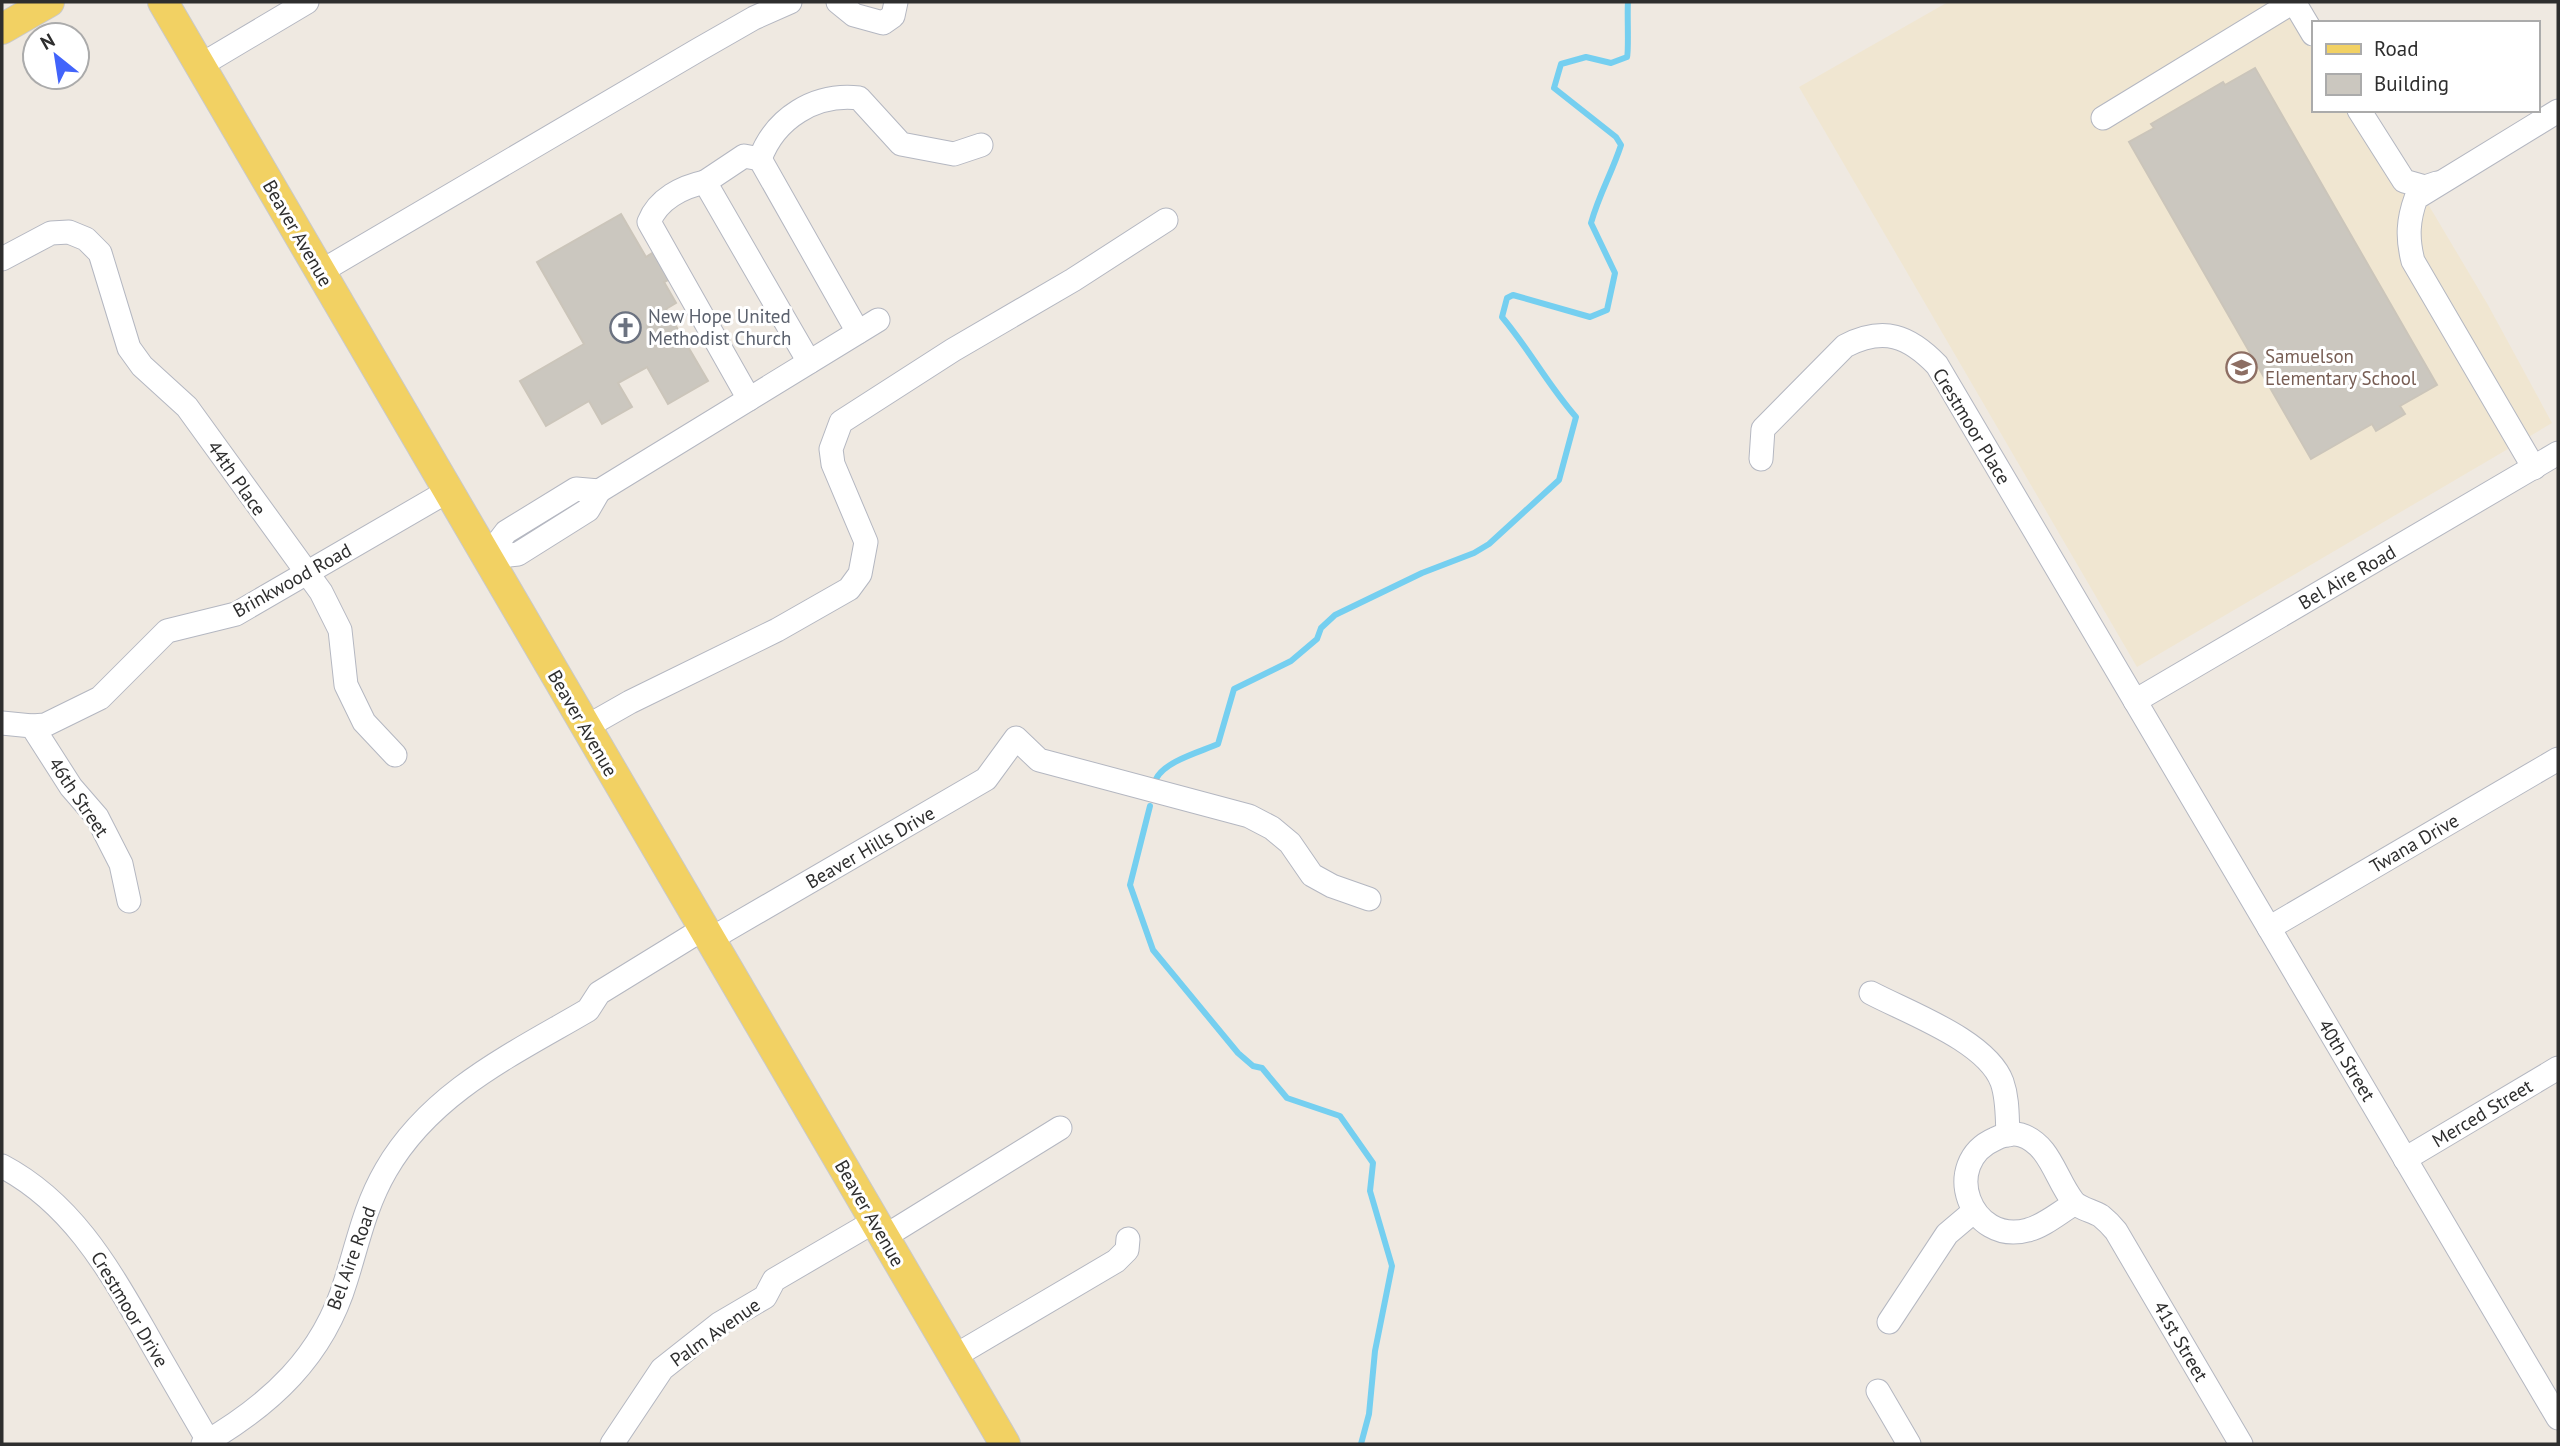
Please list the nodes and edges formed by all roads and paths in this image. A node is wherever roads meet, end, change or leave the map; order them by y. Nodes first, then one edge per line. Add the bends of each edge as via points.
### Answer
1 (49, 2) edge
2 (163, 2) edge
3 (307, 2) edge
4 (790, 2) edge
5 (838, 2) edge
6 (896, 2) edge
7 (2294, 2) edge
8 (2, 29) edge
9 (2312, 32) edge
10 (201, 65) junction
11 (2558, 111) edge
12 (2360, 112) edge
13 (2103, 118) dead end
14 (981, 145) dead end
15 (760, 159) junction
16 (705, 182) junction
17 (2437, 183) junction
18 (1167, 220) dead end
19 (2, 259) edge
20 (320, 272) junction
21 (878, 320) dead end
22 (858, 332) junction
23 (809, 362) junction
24 (749, 399) junction
25 (2558, 453) edge
26 (1761, 458) dead end
27 (2534, 468) junction
28 (448, 491) junction
29 (486, 558) junction
30 (307, 574) junction
31 (2135, 701) junction
32 (2, 723) edge
33 (32, 726) junction
34 (586, 727) junction
35 (395, 755) dead end
36 (2558, 759) edge
37 (1369, 899) dead end
38 (129, 901) dead end
39 (2269, 928) junction
40 (706, 934) junction
41 (1871, 993) dead end
42 (2558, 1068) edge
43 (1060, 1128) dead end
44 (2008, 1135) junction
45 (2405, 1159) junction
46 (2, 1166) edge
47 (2074, 1204) junction
48 (1973, 1212) junction
49 (880, 1229) junction
50 (1128, 1239) dead end
51 (1889, 1322) dead end
52 (953, 1357) junction
53 (2549, 1382) edge
54 (1878, 1391) dead end
55 (2558, 1419) edge
56 (207, 1443) edge
57 (612, 1444) edge
58 (1004, 1444) edge
59 (1909, 1444) edge
60 (2241, 1444) edge

1 - 8 main road
2 - 10 main road, Beaver Avenue
3 - 10 street
4 - 20 street via 687,56
5 - 6 street via 854,15 883,23 893,16
7 - 9 street
7 - 13 street
10 - 20 main road, Beaver Avenue
11 - 17 street
12 - 17 street via 2404,181 2425,187
14 - 15 street via 954,154 901,144 859,98 840,96 814,103 777,126
15 - 16 street via 744,156
15 - 22 street
16 - 23 street
16 - 24 street via 663,200 649,222
17 - 27 street via 2416,198 2409,217 2413,261
18 - 34 street via 841,422 833,442 833,464 866,542 860,574 849,589
19 - 30 street, 44th Place via 51,233 69,232 86,239 100,253 129,348 187,407
20 - 28 main road, Beaver Avenue
21 - 22 street
22 - 23 street
23 - 24 street
24 - 29 street via 599,491 588,510 518,554
25 - 27 street, Bel Aire Road
26 - 31 street, Crestmoor Place via 1763,429 1845,346 1885,335 1918,346 1937,365
27 - 31 street, Bel Aire Road
28 - 29 main road, Beaver Avenue
28 - 30 street, Brinkwood Road
29 - 34 main road, Beaver Avenue
30 - 33 street, Brinkwood Road via 236,614 167,631 100,698 45,725
30 - 35 street, 44th Place via 340,630 346,685 364,722
31 - 39 street, 40th Street
32 - 33 street
33 - 38 street, 46th Street via 71,787 97,817 121,864
34 - 40 main road, Beaver Avenue
36 - 39 street, Twana Drive
37 - 40 street, Beaver Hills Drive via 1312,875 1290,843 1249,816 1039,760 1016,738 986,779
39 - 45 street, 40th Street
40 - 49 main road, Beaver Avenue
40 - 56 street, Bel Aire Road via 599,993 588,1010 470,1079 430,1113 386,1169 361,1222 345,1283 318,1341 283,1387
41 - 44 street via 1980,1050 2002,1081
42 - 45 street, Merced Street
43 - 49 street, Palm Avenue
44 - 47 street via 2020,1135 2043,1151
44 - 48 street via 1987,1142 1968,1166 1964,1182
45 - 53 street, 40th Street
46 - 56 street, Crestmoor Drive via 56,1202 101,1255
47 - 48 street via 2015,1233 1985,1224
47 - 60 street, 41st Street via 2103,1217 2121,1238
48 - 51 street via 1947,1234
49 - 52 main road, Beaver Avenue
49 - 57 street, Palm Avenue via 774,1280 765,1297 719,1324 662,1369
50 - 52 street via 1127,1250 1116,1261
52 - 58 main road, Beaver Avenue
53 - 55 street, 40th Street
54 - 59 street

